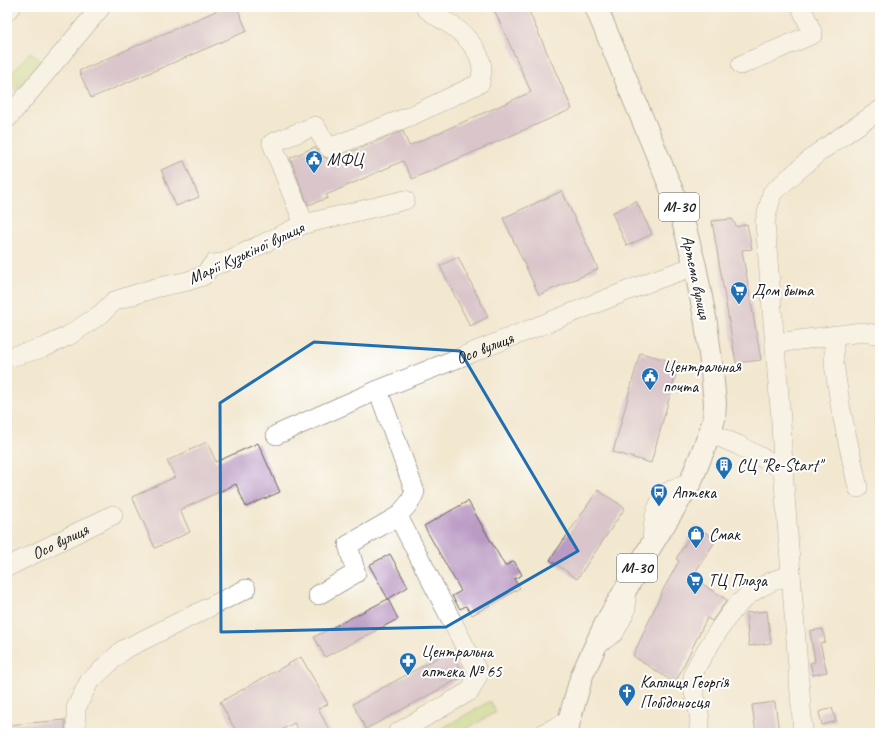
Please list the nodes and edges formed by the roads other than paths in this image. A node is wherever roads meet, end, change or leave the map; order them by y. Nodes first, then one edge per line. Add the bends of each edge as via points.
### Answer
1 (11, 7) edge
2 (101, 7) edge
3 (425, 7) edge
4 (596, 7) edge
5 (801, 7) edge
6 (7, 11) edge
7 (741, 65) dead end
8 (880, 110) edge
9 (7, 119) edge
10 (405, 200) dead end
11 (304, 224) junction
12 (695, 266) junction
13 (880, 335) edge
14 (834, 336) junction
15 (776, 342) junction
16 (7, 358) edge
17 (378, 390) junction
18 (712, 426) junction
19 (276, 435) dead end
20 (782, 469) junction
21 (858, 488) dead end
22 (113, 515) dead end
23 (398, 516) junction
24 (7, 567) edge
25 (790, 575) junction
26 (246, 589) dead end
27 (318, 595) dead end
28 (568, 727) edge
29 (76, 733) edge
30 (397, 733) edge
31 (544, 733) edge
32 (698, 733) edge
33 (803, 733) edge

1 - 6 street
2 - 9 street
3 - 11 street via 469,40 479,57 482,70 480,83 329,148 315,126 272,143
4 - 12 highway, Артема вулиця / М-30 via 680,210
5 - 7 street via 813,34
8 - 15 street via 819,152 772,193 765,222
10 - 11 street, Марії Кузькіної вулиця
11 - 16 street, Марії Кузькіної вулиця via 223,263 213,264 203,276 114,301 101,314 68,336 45,347
12 - 17 street, Осо вулиця
12 - 18 highway, Артема вулиця / М-30 via 711,362 715,403
13 - 14 street via 862,332
14 - 15 street
14 - 21 street via 834,364
15 - 20 street
17 - 19 street, Осо вулиця
17 - 23 street via 415,492
18 - 20 street via 738,445
18 - 28 highway, М-30 via 691,481 606,623 582,675
20 - 25 street
22 - 24 street, Осо вулиця
23 - 27 street via 348,545 356,573
23 - 30 street via 478,675 470,691
25 - 32 street via 776,578 740,600 709,646 694,673 693,688 699,709
25 - 33 street
26 - 29 street via 123,650 89,682 76,708
28 - 31 street

